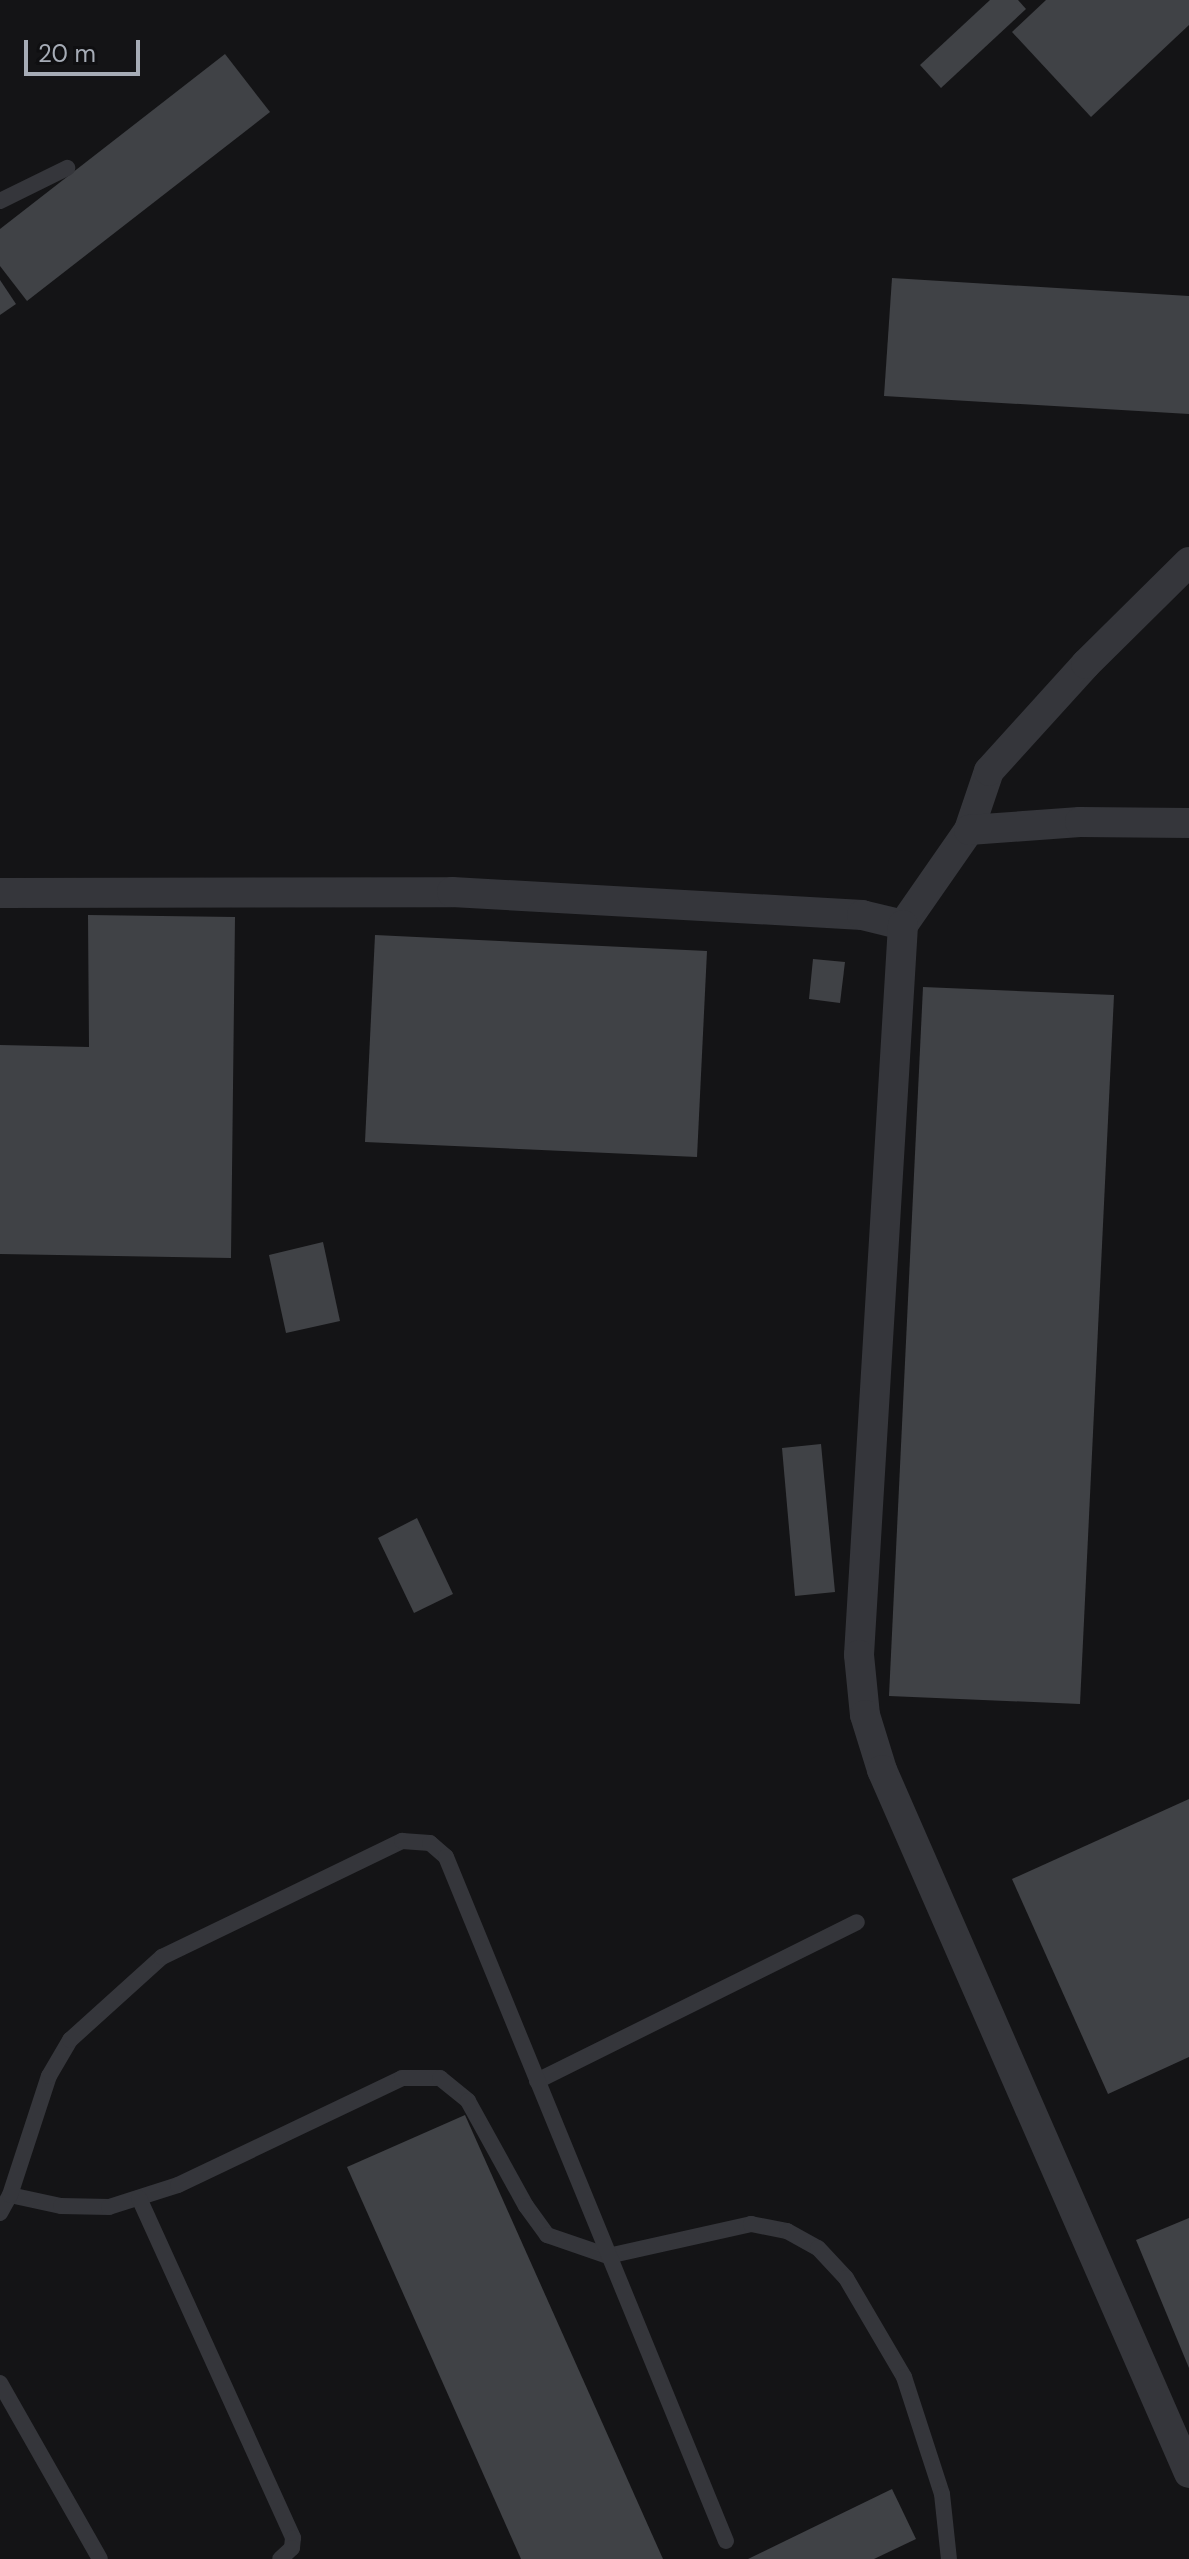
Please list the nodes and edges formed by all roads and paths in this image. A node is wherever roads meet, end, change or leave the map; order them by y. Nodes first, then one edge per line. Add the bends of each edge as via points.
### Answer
1 (67, 168) dead end
2 (0, 201) edge
3 (1189, 562) edge
4 (1189, 823) edge
5 (969, 830) junction
6 (0, 893) edge
7 (903, 925) junction
8 (857, 1922) dead end
9 (537, 2081) junction
10 (10, 2195) junction
11 (139, 2198) junction
12 (0, 2213) edge
13 (608, 2256) junction
14 (0, 2383) edge
15 (1189, 2473) edge
16 (726, 2541) dead end
17 (100, 2559) edge
18 (280, 2559) edge
19 (949, 2559) edge

1 - 2 lane
3 - 5 street via 989,771
4 - 5 street via 1080,822
5 - 7 street
6 - 7 street via 452,892 862,915
7 - 15 street via 859,1655 865,1715 882,1770
8 - 9 lane
9 - 10 lane via 446,1857 430,1843 402,1841 162,1957 70,2040 49,2076
9 - 13 lane
10 - 11 lane via 61,2206 109,2207
10 - 12 lane
11 - 13 lane via 178,2185 402,2078 440,2078 468,2101 547,2235
11 - 18 lane via 293,2538 292,2548
13 - 16 lane
13 - 19 lane via 751,2224 787,2231 818,2248 846,2278 904,2377 942,2494
14 - 17 lane

